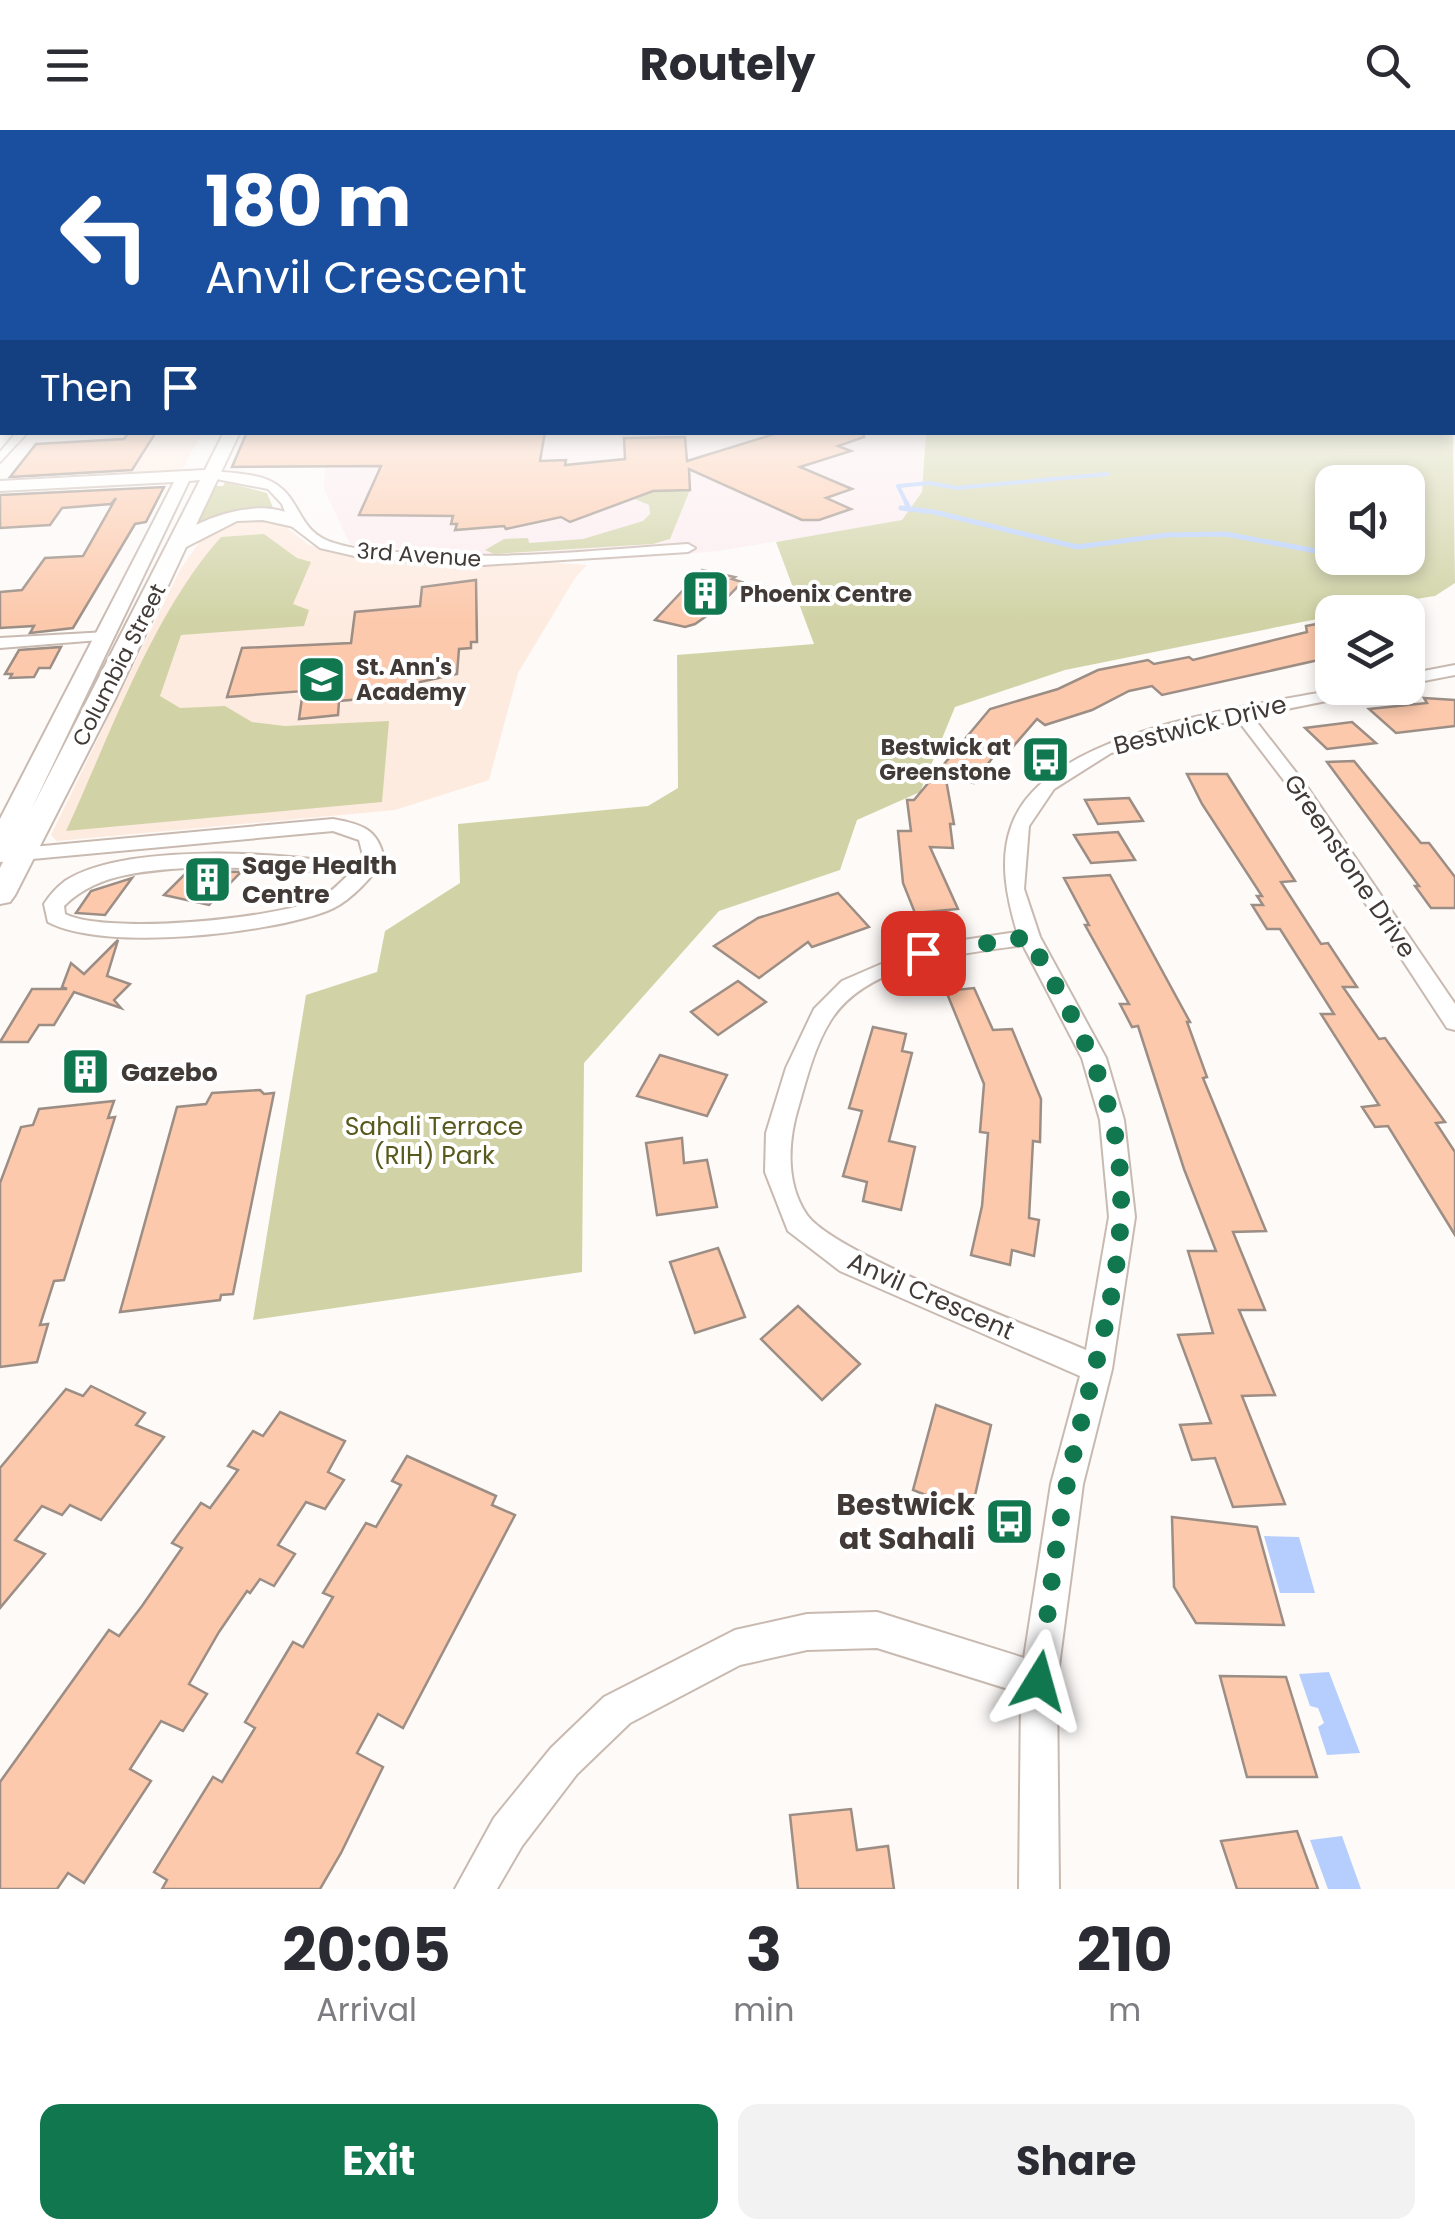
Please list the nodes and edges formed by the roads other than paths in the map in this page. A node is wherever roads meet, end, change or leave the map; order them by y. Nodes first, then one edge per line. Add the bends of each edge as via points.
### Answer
1 (196, 457) edge
2 (219, 457) edge
3 (186, 476) junction
4 (210, 476) junction
5 (0, 486) edge
6 (294, 522) junction
7 (178, 543) junction
8 (688, 548) dead end
9 (107, 636) junction
10 (0, 644) edge
11 (1455, 670) edge
12 (1425, 676) edge
13 (1315, 698) edge
14 (1241, 712) junction
15 (7, 851) edge
16 (361, 874) junction
17 (0, 896) edge
18 (1028, 937) junction
19 (1455, 1022) edge
20 (1097, 1369) junction
21 (1039, 1681) junction
22 (475, 1889) edge
23 (1039, 1889) edge

1 - 3 main road, Columbia Street
2 - 4 main road, Columbia Street
3 - 4 main road, 3rd Avenue
3 - 5 main road, 3rd Avenue
3 - 9 main road, Columbia Street
4 - 6 street, 3rd Avenue via 272,486
4 - 7 main road, Columbia Street
6 - 7 main road via 247,512
6 - 8 street, 3rd Avenue via 325,545 359,553 468,562
7 - 15 main road, Columbia Street via 104,697
9 - 10 street
9 - 15 main road, Columbia Street
11 - 12 street
13 - 14 street, Bestwick Drive
14 - 18 street, Bestwick Drive via 1104,748 1047,786 1020,826 1014,854 1014,889
14 - 19 street, Greenstone Drive via 1300,788
15 - 16 street via 332,825 363,830 372,839 374,860
15 - 17 main road, Columbia Street
16 - 16 street via 321,906 194,926 96,932 67,927 53,913 68,884 108,872 209,860 287,862
18 - 20 street, Bestwick Drive via 1094,1058 1112,1120 1122,1217
18 - 20 street, Anvil Crescent via 923,953 850,986 822,1015 798,1068 778,1133 778,1172 797,1223 850,1262
20 - 21 street, Bestwick Drive via 1067,1484
21 - 22 street via 876,1630 807,1632 734,1648 617,1710 564,1761
21 - 23 street, Bestwick Drive

